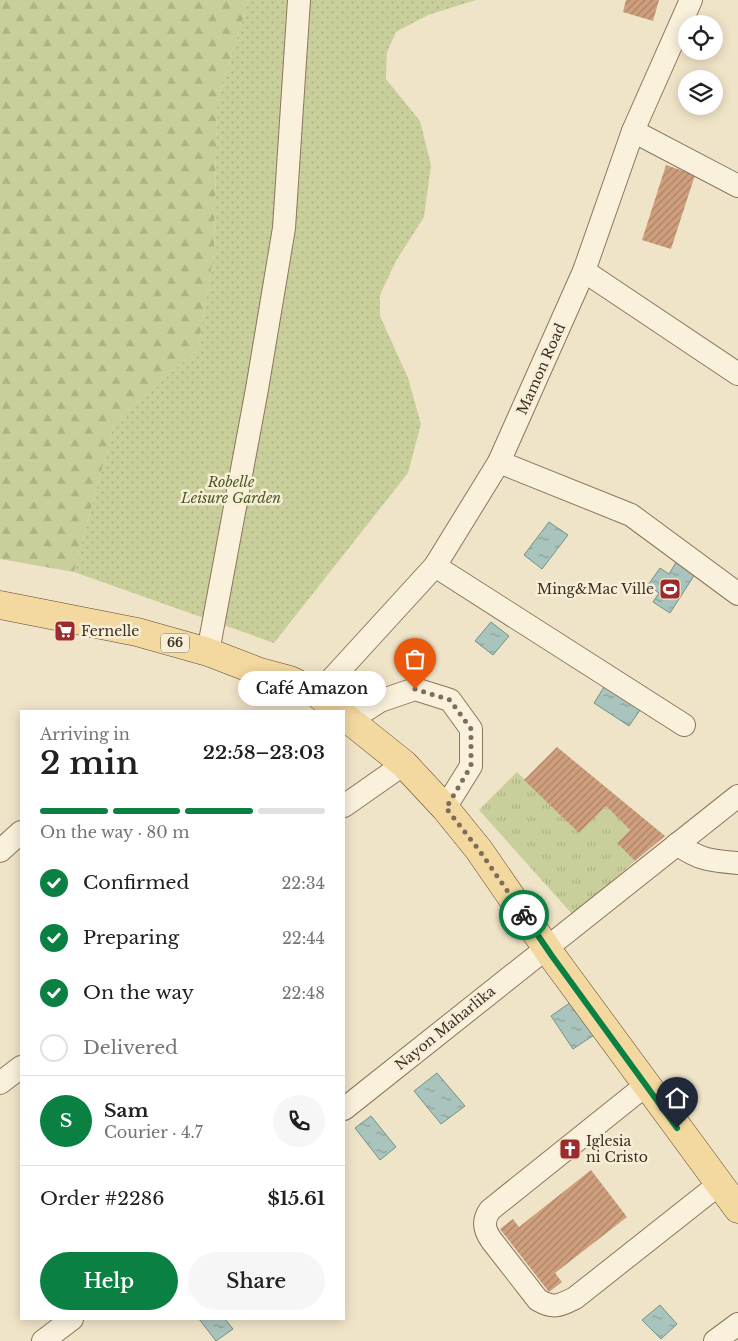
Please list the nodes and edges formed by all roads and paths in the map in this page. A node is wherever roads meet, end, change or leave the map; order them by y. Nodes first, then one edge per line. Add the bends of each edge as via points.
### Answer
1 (299, 0) edge
2 (690, 0) edge
3 (633, 131) junction
4 (738, 186) edge
5 (584, 271) junction
6 (738, 374) edge
7 (499, 462) junction
8 (435, 566) junction
9 (738, 594) edge
10 (0, 606) edge
11 (208, 652) junction
12 (335, 710) edge
13 (338, 710) edge
14 (341, 710) edge
15 (345, 717) edge
16 (684, 726) dead end
17 (404, 764) junction
18 (738, 796) edge
19 (345, 805) edge
20 (446, 808) junction
21 (20, 833) edge
22 (678, 844) junction
23 (0, 851) edge
24 (738, 863) edge
25 (546, 948) junction
26 (20, 1068) edge
27 (0, 1083) edge
28 (646, 1085) junction
29 (345, 1108) edge
30 (718, 1185) junction
31 (738, 1210) edge
32 (71, 1320) edge
33 (738, 1324) edge
34 (43, 1341) edge
35 (715, 1341) edge

1 - 11 street via 284,228
2 - 3 street, Mamon Road
3 - 4 street
3 - 5 street, Mamon Road
5 - 6 street
5 - 7 street, Mamon Road
7 - 8 street, Mamon Road
7 - 9 street via 632,515
8 - 13 street, Mamon Road
8 - 16 street
10 - 11 main road, 66 via 137,632
11 - 12 main road, 66 via 290,680
14 - 20 street via 415,689 450,700 471,729 471,766
15 - 17 main road, 66
17 - 19 street
17 - 20 main road, 66
18 - 22 street, Nayon Maharlika
20 - 25 main road, 66
21 - 23 street
22 - 24 street via 692,855 717,862
22 - 25 street, Nayon Maharlika
25 - 28 main road, 66
25 - 29 street, Nayon Maharlika
26 - 27 street
28 - 30 main road, 66
28 - 30 street via 490,1210 484,1226 486,1233 538,1300 549,1306 561,1305 575,1298
30 - 31 main road, 66
32 - 34 street
33 - 35 street

